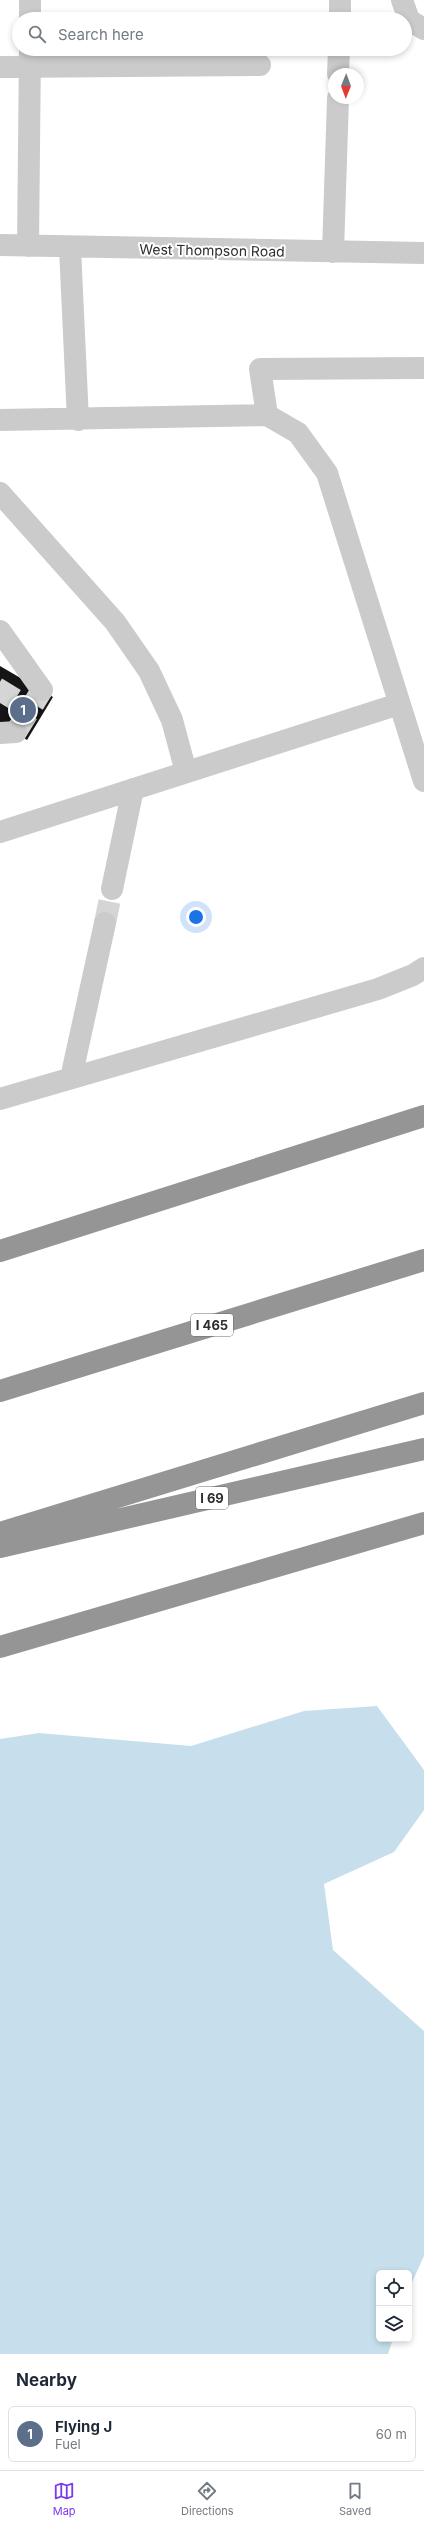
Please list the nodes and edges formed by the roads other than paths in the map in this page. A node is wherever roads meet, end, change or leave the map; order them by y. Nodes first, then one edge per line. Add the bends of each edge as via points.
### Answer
1 (30, 0) edge
2 (340, 0) edge
3 (402, 0) edge
4 (30, 12) edge
5 (340, 12) edge
6 (406, 12) edge
7 (412, 22) edge
8 (424, 29) edge
9 (339, 56) edge
10 (30, 58) edge
11 (260, 65) dead end
12 (0, 67) edge
13 (338, 68) edge
14 (338, 104) edge
15 (0, 245) edge
16 (28, 246) junction
17 (70, 248) junction
18 (333, 252) junction
19 (424, 253) edge
20 (424, 368) edge
21 (267, 415) junction
22 (0, 420) edge
23 (78, 420) junction
24 (0, 493) edge
25 (0, 631) edge
26 (0, 647) edge
27 (17, 675) dead end
28 (42, 690) dead end
29 (399, 704) junction
30 (186, 772) junction
31 (424, 781) edge
32 (133, 789) junction
33 (0, 832) edge
34 (112, 889) tunnel mouth
35 (105, 922) tunnel mouth
36 (424, 968) edge
37 (71, 1078) junction
38 (0, 1099) edge
39 (424, 1116) edge
40 (0, 1251) edge
41 (424, 1260) edge
42 (0, 1390) edge
43 (424, 1403) edge
44 (424, 1449) edge
45 (424, 1523) edge
46 (0, 1533) edge
47 (0, 1547) edge
48 (0, 1647) edge

1 - 4 street
2 - 5 street
3 - 6 street
7 - 8 street
9 - 13 street
10 - 11 street
10 - 12 street
10 - 16 street
14 - 18 street
15 - 16 street, West Thompson Road
16 - 17 street, West Thompson Road
17 - 18 street, West Thompson Road
17 - 23 street
18 - 19 street, West Thompson Road
20 - 21 street via 260,368
21 - 23 street
21 - 29 street via 298,433 327,473
22 - 23 street
24 - 30 street via 115,622 149,671 172,720
25 - 28 street
26 - 27 street
29 - 30 street
29 - 31 street
30 - 32 street
32 - 33 street
32 - 34 street
35 - 37 street
36 - 37 street via 413,975 378,988
37 - 38 street
39 - 40 highway
41 - 42 highway, I 465
43 - 46 highway
44 - 47 highway, I 69
45 - 48 highway

